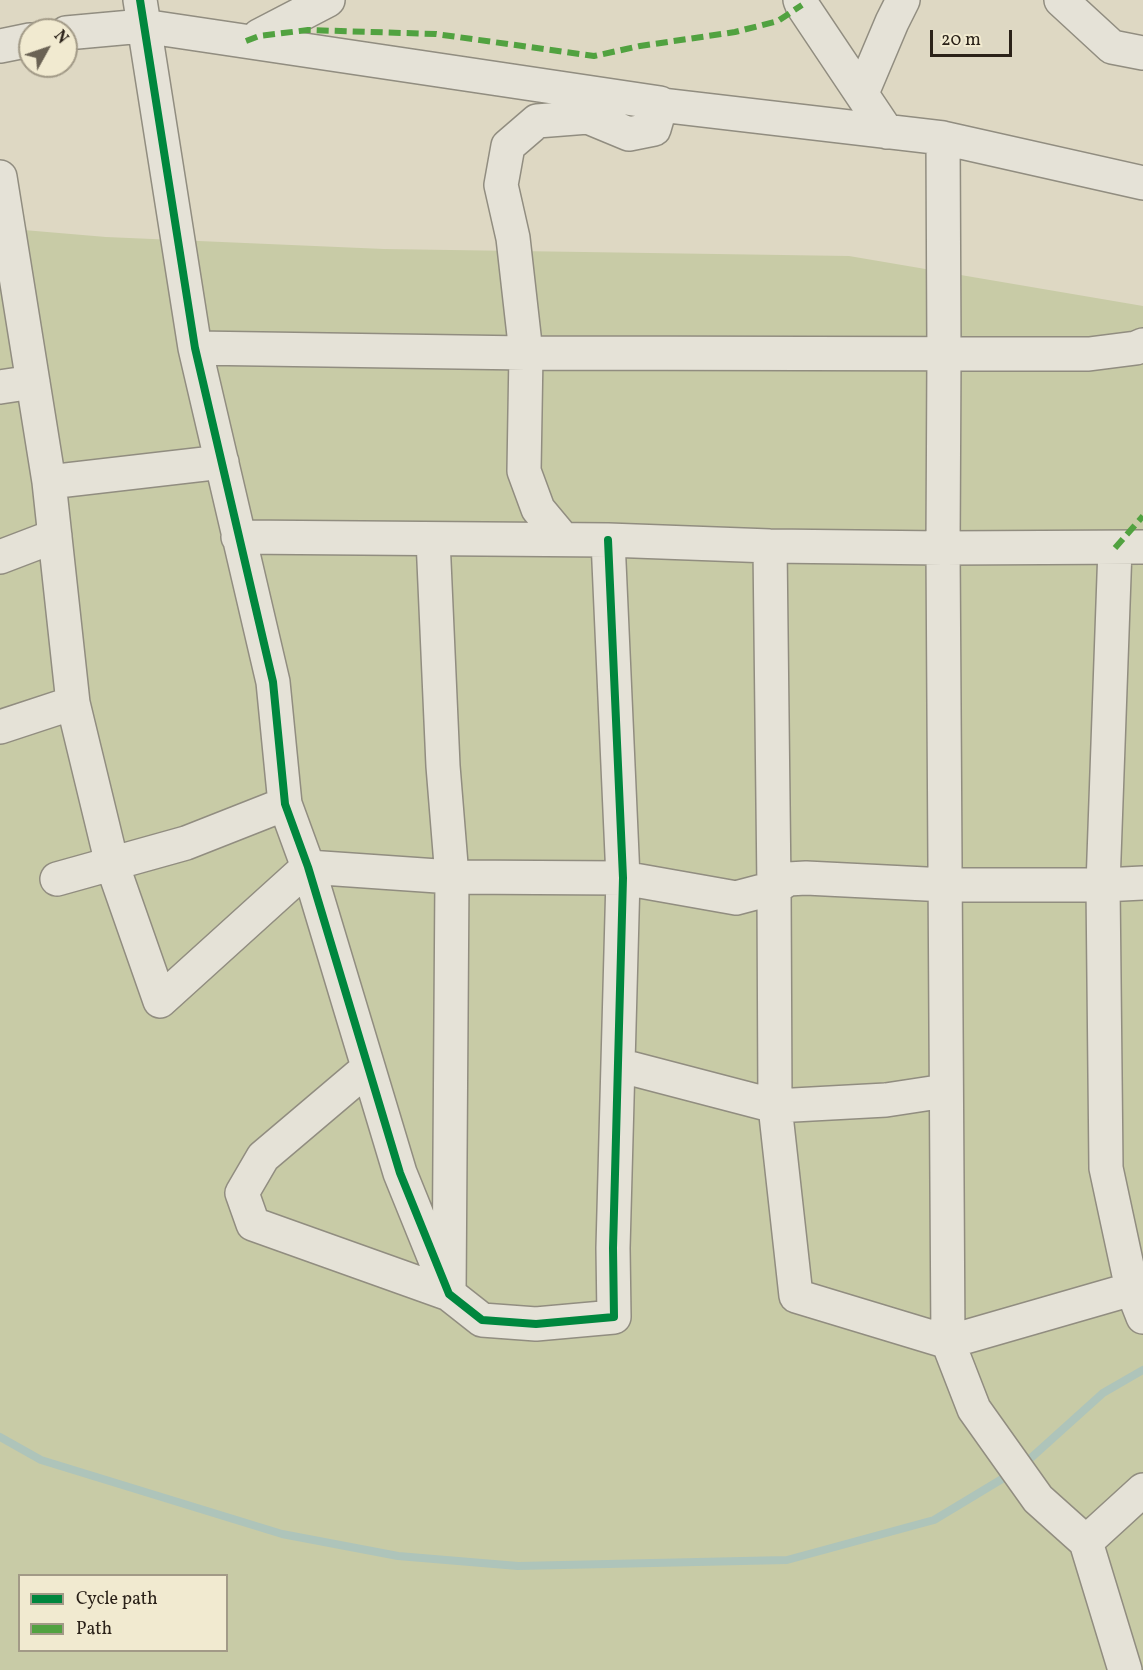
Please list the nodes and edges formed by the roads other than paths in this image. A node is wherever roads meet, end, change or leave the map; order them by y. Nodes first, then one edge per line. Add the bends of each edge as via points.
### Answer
1 (328, 0) edge
2 (800, 0) edge
3 (903, 0) edge
4 (1061, 0) edge
5 (141, 13) edge
6 (78, 30) edge
7 (259, 36) dead end
8 (18, 42) edge
9 (0, 46) edge
10 (1143, 53) edge
11 (862, 93) junction
12 (661, 105) junction
13 (887, 132) junction
14 (943, 138) junction
15 (0, 177) edge
16 (1143, 183) edge
17 (1143, 345) edge
18 (195, 348) junction
19 (526, 353) junction
20 (944, 354) junction
21 (33, 382) junction
22 (0, 387) edge
23 (222, 462) junction
24 (49, 482) junction
25 (55, 536) junction
26 (238, 537) junction
27 (433, 539) junction
28 (563, 539) junction
29 (608, 540) junction
30 (770, 546) junction
31 (1129, 547) edge
32 (943, 548) junction
33 (0, 557) edge
34 (73, 703) junction
35 (0, 727) edge
36 (285, 804) junction
37 (112, 864) junction
38 (308, 867) junction
39 (452, 877) junction
40 (623, 878) junction
41 (57, 879) dead end
42 (1143, 882) edge
43 (946, 885) junction
44 (1103, 885) junction
45 (774, 888) junction
46 (618, 1065) junction
47 (368, 1068) junction
48 (945, 1091) junction
49 (775, 1106) junction
50 (449, 1294) junction
51 (1139, 1298) edge
52 (948, 1342) junction
53 (1143, 1490) edge
54 (1086, 1542) junction
55 (1125, 1670) edge

1 - 7 street
2 - 11 street
3 - 11 street
4 - 10 street via 1112,47
5 - 6 street
5 - 12 street
5 - 18 street
8 - 9 street
11 - 13 street
12 - 13 street
12 - 19 street via 654,129 629,134 588,117 537,121 508,146 501,185 513,238
13 - 14 street
14 - 16 street
14 - 20 street
15 - 21 street
17 - 20 street via 1089,354
18 - 19 street
18 - 23 street
19 - 20 street
19 - 28 street via 524,471 538,509
20 - 32 street
21 - 22 street
21 - 24 street
23 - 24 street
23 - 26 street
24 - 25 street
25 - 33 street
25 - 34 street
26 - 27 street
26 - 36 street via 273,682
27 - 28 street
27 - 39 street
28 - 29 street
29 - 30 street
29 - 40 street
30 - 32 street
30 - 45 street
31 - 32 street
31 - 44 street
32 - 43 street
34 - 35 street
34 - 37 street
36 - 37 street via 186,843
36 - 38 street
37 - 38 street via 160,1001
37 - 41 street
38 - 39 street
38 - 47 street
39 - 40 street
39 - 50 street
40 - 45 street via 736,898
40 - 46 street
42 - 44 street
43 - 44 street
43 - 45 street via 806,878 788,879
43 - 48 street
44 - 51 street via 1106,1168
45 - 49 street
46 - 49 street
46 - 50 street via 614,1317 536,1324 482,1320
47 - 50 street via 400,1173
47 - 50 street via 263,1157 242,1193 253,1224
48 - 49 street via 886,1100
48 - 52 street
49 - 52 street via 796,1296
51 - 52 street
52 - 54 street via 974,1409 1038,1499
53 - 54 street
54 - 55 street

